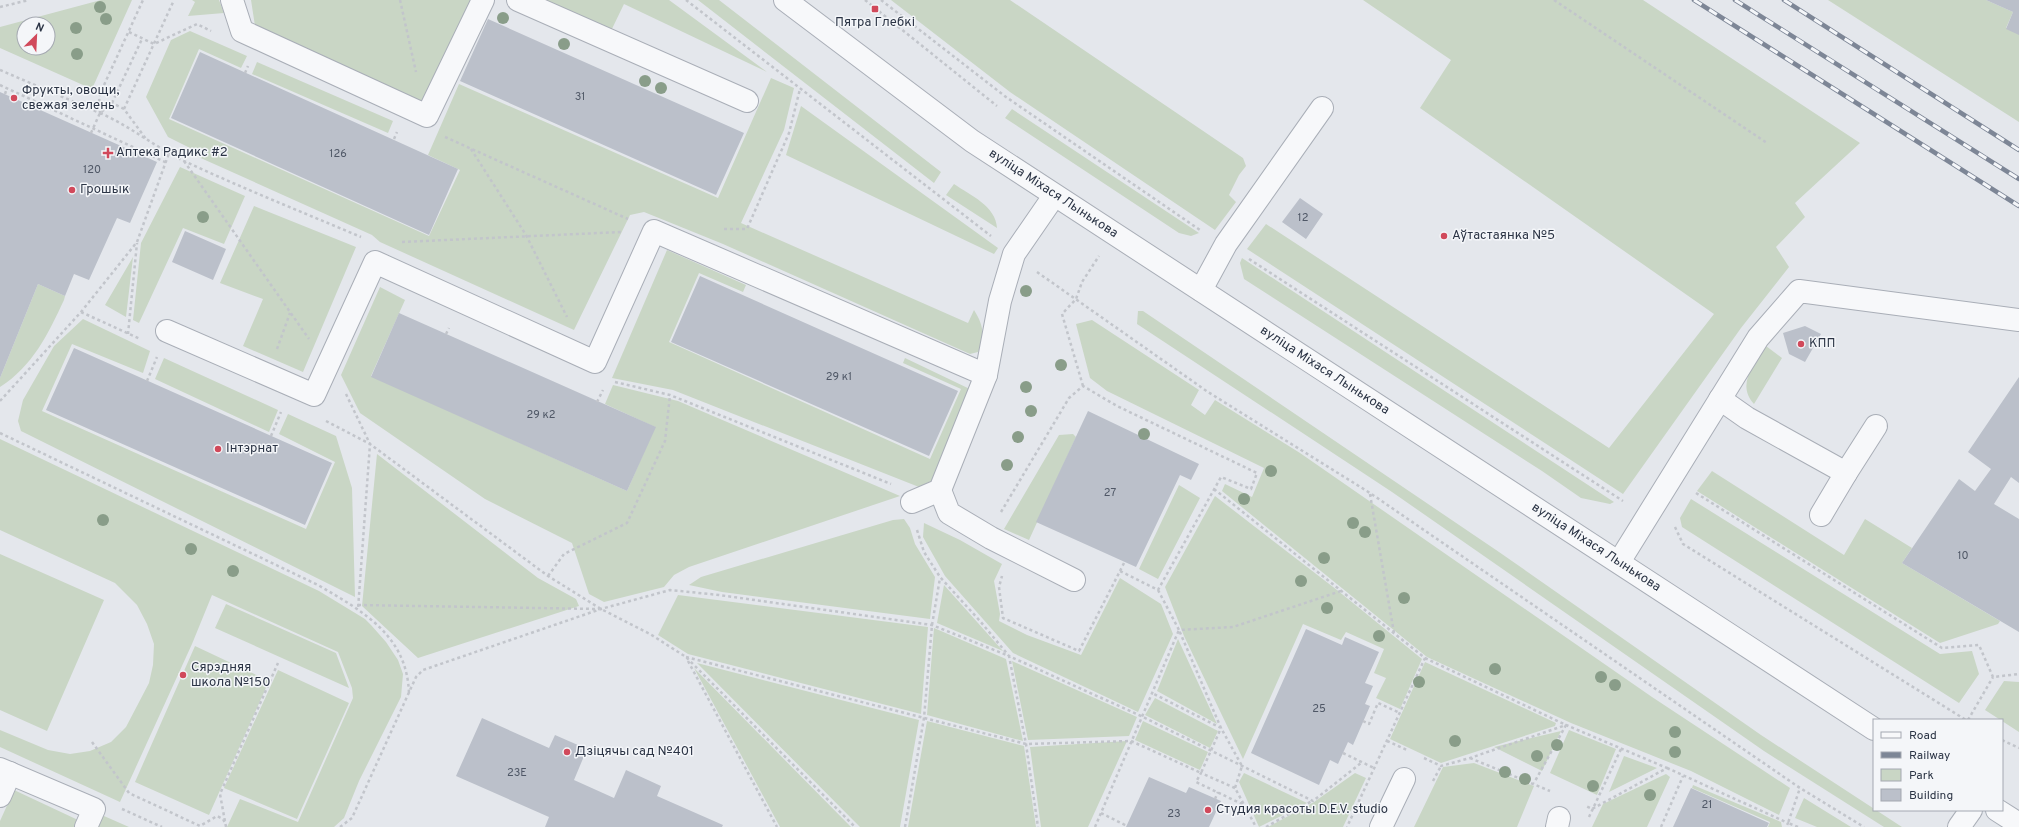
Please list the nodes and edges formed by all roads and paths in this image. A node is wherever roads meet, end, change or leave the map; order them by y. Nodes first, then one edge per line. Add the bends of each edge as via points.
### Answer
1 (29, 0) edge
2 (143, 0) edge
3 (174, 0) edge
4 (232, 0) edge
5 (400, 0) edge
6 (482, 0) edge
7 (518, 0) edge
8 (686, 0) edge
9 (785, 0) edge
10 (865, 0) edge
11 (881, 0) edge
12 (1554, 0) edge
13 (0, 7) edge
14 (129, 32) junction
15 (142, 39) junction
16 (154, 44) junction
17 (0, 70) edge
18 (0, 85) edge
19 (7, 88) junction
20 (800, 89) junction
21 (4, 94) dead end
22 (747, 101) dead end
23 (112, 103) junction
24 (997, 106) dead end
25 (1322, 108) dead end
26 (124, 109) junction
27 (100, 113) junction
28 (427, 116) junction
29 (94, 127) junction
30 (91, 133) dead end
31 (147, 141) junction
32 (1767, 143) dead end
33 (471, 149) junction
34 (146, 152) junction
35 (169, 153) junction
36 (144, 157) dead end
37 (184, 161) junction
38 (167, 163) junction
39 (1054, 196) junction
40 (716, 229) dead end
41 (654, 231) junction
42 (1113, 234) junction
43 (526, 235) junction
44 (366, 240) dead end
45 (137, 242) junction
46 (396, 242) dead end
47 (1226, 244) junction
48 (1014, 254) junction
49 (1201, 290) junction
50 (1076, 299) junction
51 (81, 312) junction
52 (2019, 320) edge
53 (570, 324) dead end
54 (168, 331) dead end
55 (158, 355) dead end
56 (595, 362) junction
57 (328, 366) junction
58 (986, 375) junction
59 (147, 381) dead end
60 (1083, 386) junction
61 (670, 395) junction
62 (1720, 399) junction
63 (0, 401) edge
64 (283, 409) dead end
65 (319, 418) dead end
66 (1876, 426) dead end
67 (0, 433) edge
68 (271, 436) dead end
69 (370, 444) junction
70 (1846, 473) junction
71 (1221, 477) dead end
72 (1214, 489) dead end
73 (940, 490) junction
74 (1692, 491) dead end
75 (1370, 493) junction
76 (912, 502) joint
77 (1821, 515) dead end
78 (1646, 516) junction
79 (916, 527) dead end
80 (991, 538) junction
81 (1619, 562) junction
82 (1124, 563) dead end
83 (1120, 571) dead end
84 (548, 576) junction
85 (940, 577) junction
86 (1074, 580) dead end
87 (1158, 590) dead end
88 (1341, 591) junction
89 (358, 607) junction
90 (601, 609) junction
91 (932, 625) junction
92 (1179, 630) junction
93 (1394, 633) junction
94 (1009, 656) junction
95 (686, 657) junction
96 (1425, 658) junction
97 (278, 663) dead end
98 (2019, 674) edge
99 (1993, 678) junction
100 (1152, 693) junction
101 (409, 697) junction
102 (1400, 713) junction
103 (1141, 716) junction
104 (924, 718) junction
105 (1965, 719) edge
106 (1968, 719) edge
107 (1363, 721) dead end
108 (1566, 725) junction
109 (1873, 727) edge
110 (1221, 728) junction
111 (2003, 740) edge
112 (1131, 741) junction
113 (1387, 741) junction
114 (92, 742) dead end
115 (1026, 744) junction
116 (2019, 748) edge
117 (1621, 749) junction
118 (1211, 751) junction
119 (1343, 753) dead end
120 (1414, 753) dead end
121 (1421, 756) dead end
122 (1470, 758) junction
123 (1361, 763) junction
124 (1242, 766) junction
125 (1374, 768) junction
126 (1667, 768) junction
127 (5, 771) edge
128 (1201, 773) junction
129 (1683, 776) junction
130 (1404, 779) dead end
131 (1534, 783) junction
132 (1235, 788) junction
133 (1800, 788) junction
134 (1218, 792) junction
135 (1556, 793) dead end
136 (0, 796) edge
137 (1215, 798) dead end
138 (1313, 801) junction
139 (1244, 805) junction
140 (1585, 806) dead end
141 (1592, 809) junction
142 (1970, 811) edge
143 (1999, 811) edge
144 (1101, 813) junction
145 (1788, 823) junction
146 (2019, 824) edge
147 (1126, 826) edge
148 (86, 827) edge
149 (340, 827) edge
150 (777, 827) edge
151 (855, 827) edge
152 (905, 827) edge
153 (1038, 827) edge
154 (1095, 827) edge
155 (1256, 827) edge
156 (1266, 827) edge
157 (1347, 827) edge
158 (1382, 827) edge
159 (1661, 827) edge
160 (1786, 827) edge
161 (1798, 827) edge
162 (1864, 827) edge
163 (1959, 827) edge

1 - 13 path
2 - 14 path
3 - 16 path
4 - 28 street via 242,31
5 - 28 path
6 - 28 street
7 - 22 street
8 - 20 path
9 - 39 street, вуліца Міхася Лынькова via 972,141
10 - 24 path
11 - 47 path via 1006,97 1209,236
12 - 32 path
14 - 15 path
14 - 27 path via 99,96
15 - 16 path
15 - 23 path
16 - 26 path
17 - 27 path
18 - 19 path
19 - 21 path
19 - 29 path
20 - 40 path via 789,133 747,228
20 - 48 path
23 - 26 path
23 - 27 path
25 - 47 street
26 - 31 path
27 - 29 path
27 - 31 path via 115,119
28 - 33 path via 431,131
29 - 30 path
29 - 34 path
31 - 35 path
33 - 41 path
33 - 43 path
34 - 36 path
34 - 38 path
35 - 37 path
35 - 38 path
37 - 44 path
37 - 57 path
38 - 45 path
39 - 42 street, вуліца Міхася Лынькова
39 - 48 street
41 - 43 path
41 - 56 street
41 - 58 street
42 - 49 street, вуліца Міхася Лынькова
42 - 50 path via 1082,282
43 - 46 path
43 - 53 path
45 - 51 path
45 - 51 path via 128,334
47 - 49 street
47 - 78 path
48 - 50 path
48 - 58 street via 1000,301
49 - 81 street, вуліца Міхася Лынькова
50 - 60 path via 1062,314
50 - 75 path via 1208,392
51 - 63 path
52 - 62 street via 1799,291 1758,338
54 - 57 street via 314,395
55 - 59 path
56 - 57 street via 375,262
56 - 61 path via 607,380
57 - 69 path via 336,372
58 - 73 street
60 - 71 path via 1117,406 1257,473 1250,489
60 - 80 path via 1069,398 1014,488 994,524
61 - 76 path via 894,485
61 - 84 path via 665,441 626,522 564,554
62 - 70 street via 1746,418
62 - 78 street
64 - 68 path
65 - 69 path
66 - 70 street
67 - 89 path via 318,585
69 - 84 path
69 - 89 path
70 - 77 street
72 - 88 path
73 - 76 street
73 - 80 street via 949,512
74 - 99 path via 1942,648 1980,645
75 - 93 path
75 - 133 path
78 - 81 street
78 - 105 path via 1672,522 1683,544
79 - 85 path via 924,552
80 - 86 street
81 - 109 street, вуліца Міхася Лынькова
82 - 83 path
84 - 90 path
85 - 91 path
85 - 94 path
87 - 92 path
88 - 92 path via 1233,627
88 - 93 path
89 - 90 path
89 - 101 path via 383,631 398,651 407,673
90 - 91 path via 670,590
90 - 95 path via 650,634
90 - 101 path via 423,670 416,677
91 - 94 path
91 - 104 path
92 - 100 path
92 - 110 path
93 - 96 path
94 - 103 path
94 - 115 path
95 - 104 path
95 - 150 path
95 - 151 path
96 - 102 path
96 - 108 path
97 - 114 path via 220,794 226,827 223,819 217,816 200,826 129,793
98 - 99 path
99 - 106 path
100 - 103 path
100 - 110 path
101 - 149 path via 352,818
102 - 107 path via 1378,703 1369,724
102 - 113 path
103 - 112 path
103 - 118 path
104 - 115 path
104 - 152 path
108 - 117 path
108 - 122 path
108 - 131 path
110 - 118 path
110 - 124 path
111 - 116 path
112 - 115 path
112 - 128 path
112 - 144 path
113 - 120 path
113 - 125 path
115 - 153 path
117 - 126 path
117 - 141 path
118 - 124 path
118 - 128 path
119 - 123 path
121 - 122 path via 1441,766
122 - 131 path
123 - 125 path
123 - 138 path
124 - 132 path
124 - 138 path
125 - 157 path
126 - 129 path
126 - 141 path
127 - 136 street
127 - 148 street via 94,809
128 - 132 path
128 - 134 path via 1196,782
129 - 145 path
129 - 159 path
130 - 158 street
131 - 135 path
132 - 139 path
133 - 145 path
133 - 162 path
134 - 137 path
134 - 139 path
138 - 156 path
139 - 155 path
140 - 141 path
142 - 163 street
143 - 146 street
144 - 147 path
144 - 154 path
145 - 160 path
145 - 161 path

